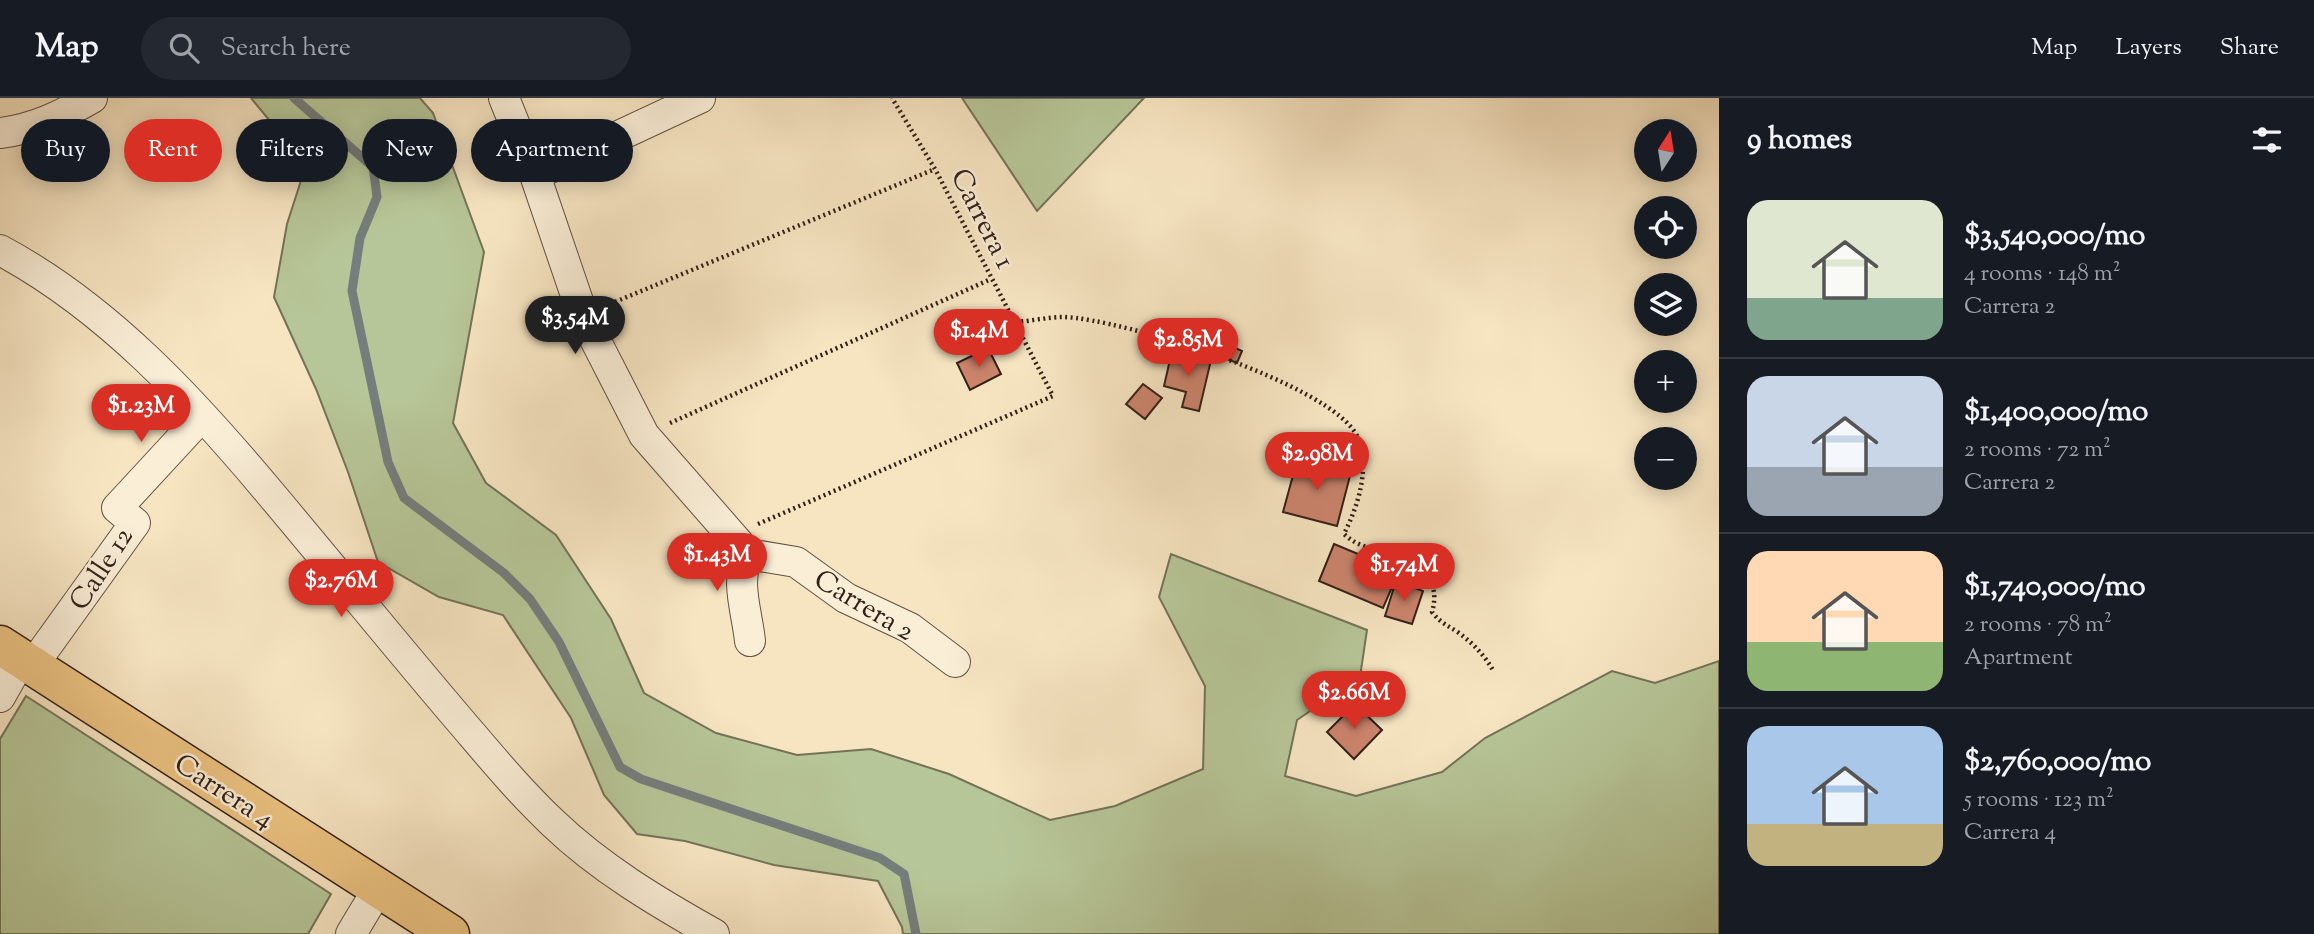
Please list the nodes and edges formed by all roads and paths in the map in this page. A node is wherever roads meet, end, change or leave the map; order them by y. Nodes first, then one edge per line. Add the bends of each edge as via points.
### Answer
1 (92, 98) edge
2 (504, 98) edge
3 (700, 98) edge
4 (892, 98) edge
5 (512, 119) edge
6 (633, 129) edge
7 (0, 133) edge
8 (935, 169) junction
9 (537, 182) edge
10 (0, 250) edge
11 (990, 278) junction
12 (583, 316) junction
13 (1016, 322) junction
14 (202, 416) junction
15 (644, 435) junction
16 (740, 545) junction
17 (750, 641) dead end
18 (18, 656) edge
19 (955, 662) dead end
20 (1494, 672) dead end
21 (0, 697) edge
22 (378, 889) junction
23 (351, 934) edge
24 (450, 934) edge
25 (714, 934) edge

1 - 7 street via 54,120
2 - 5 street
3 - 6 street
4 - 8 path, Carrera 1
8 - 11 path, Carrera 1
8 - 12 path
9 - 12 street
10 - 14 street via 71,295 118,332
11 - 13 path, Carrera 1
11 - 15 path
12 - 15 street
13 - 16 path, Carrera 1 via 1053,396
13 - 20 path via 1063,317 1119,325 1282,382 1337,415 1356,435 1363,459 1361,488 1344,534 1353,543 1412,560 1434,587 1432,612 1440,623 1483,654
14 - 18 street, Calle 12 via 117,508 135,523
14 - 25 street via 523,793 586,853
15 - 16 street
16 - 17 street
16 - 19 street, Carrera 2 via 796,562 846,598 910,628
18 - 21 street, Calle 12
18 - 22 main road, Carrera 4
22 - 23 street
22 - 24 main road, Carrera 4

